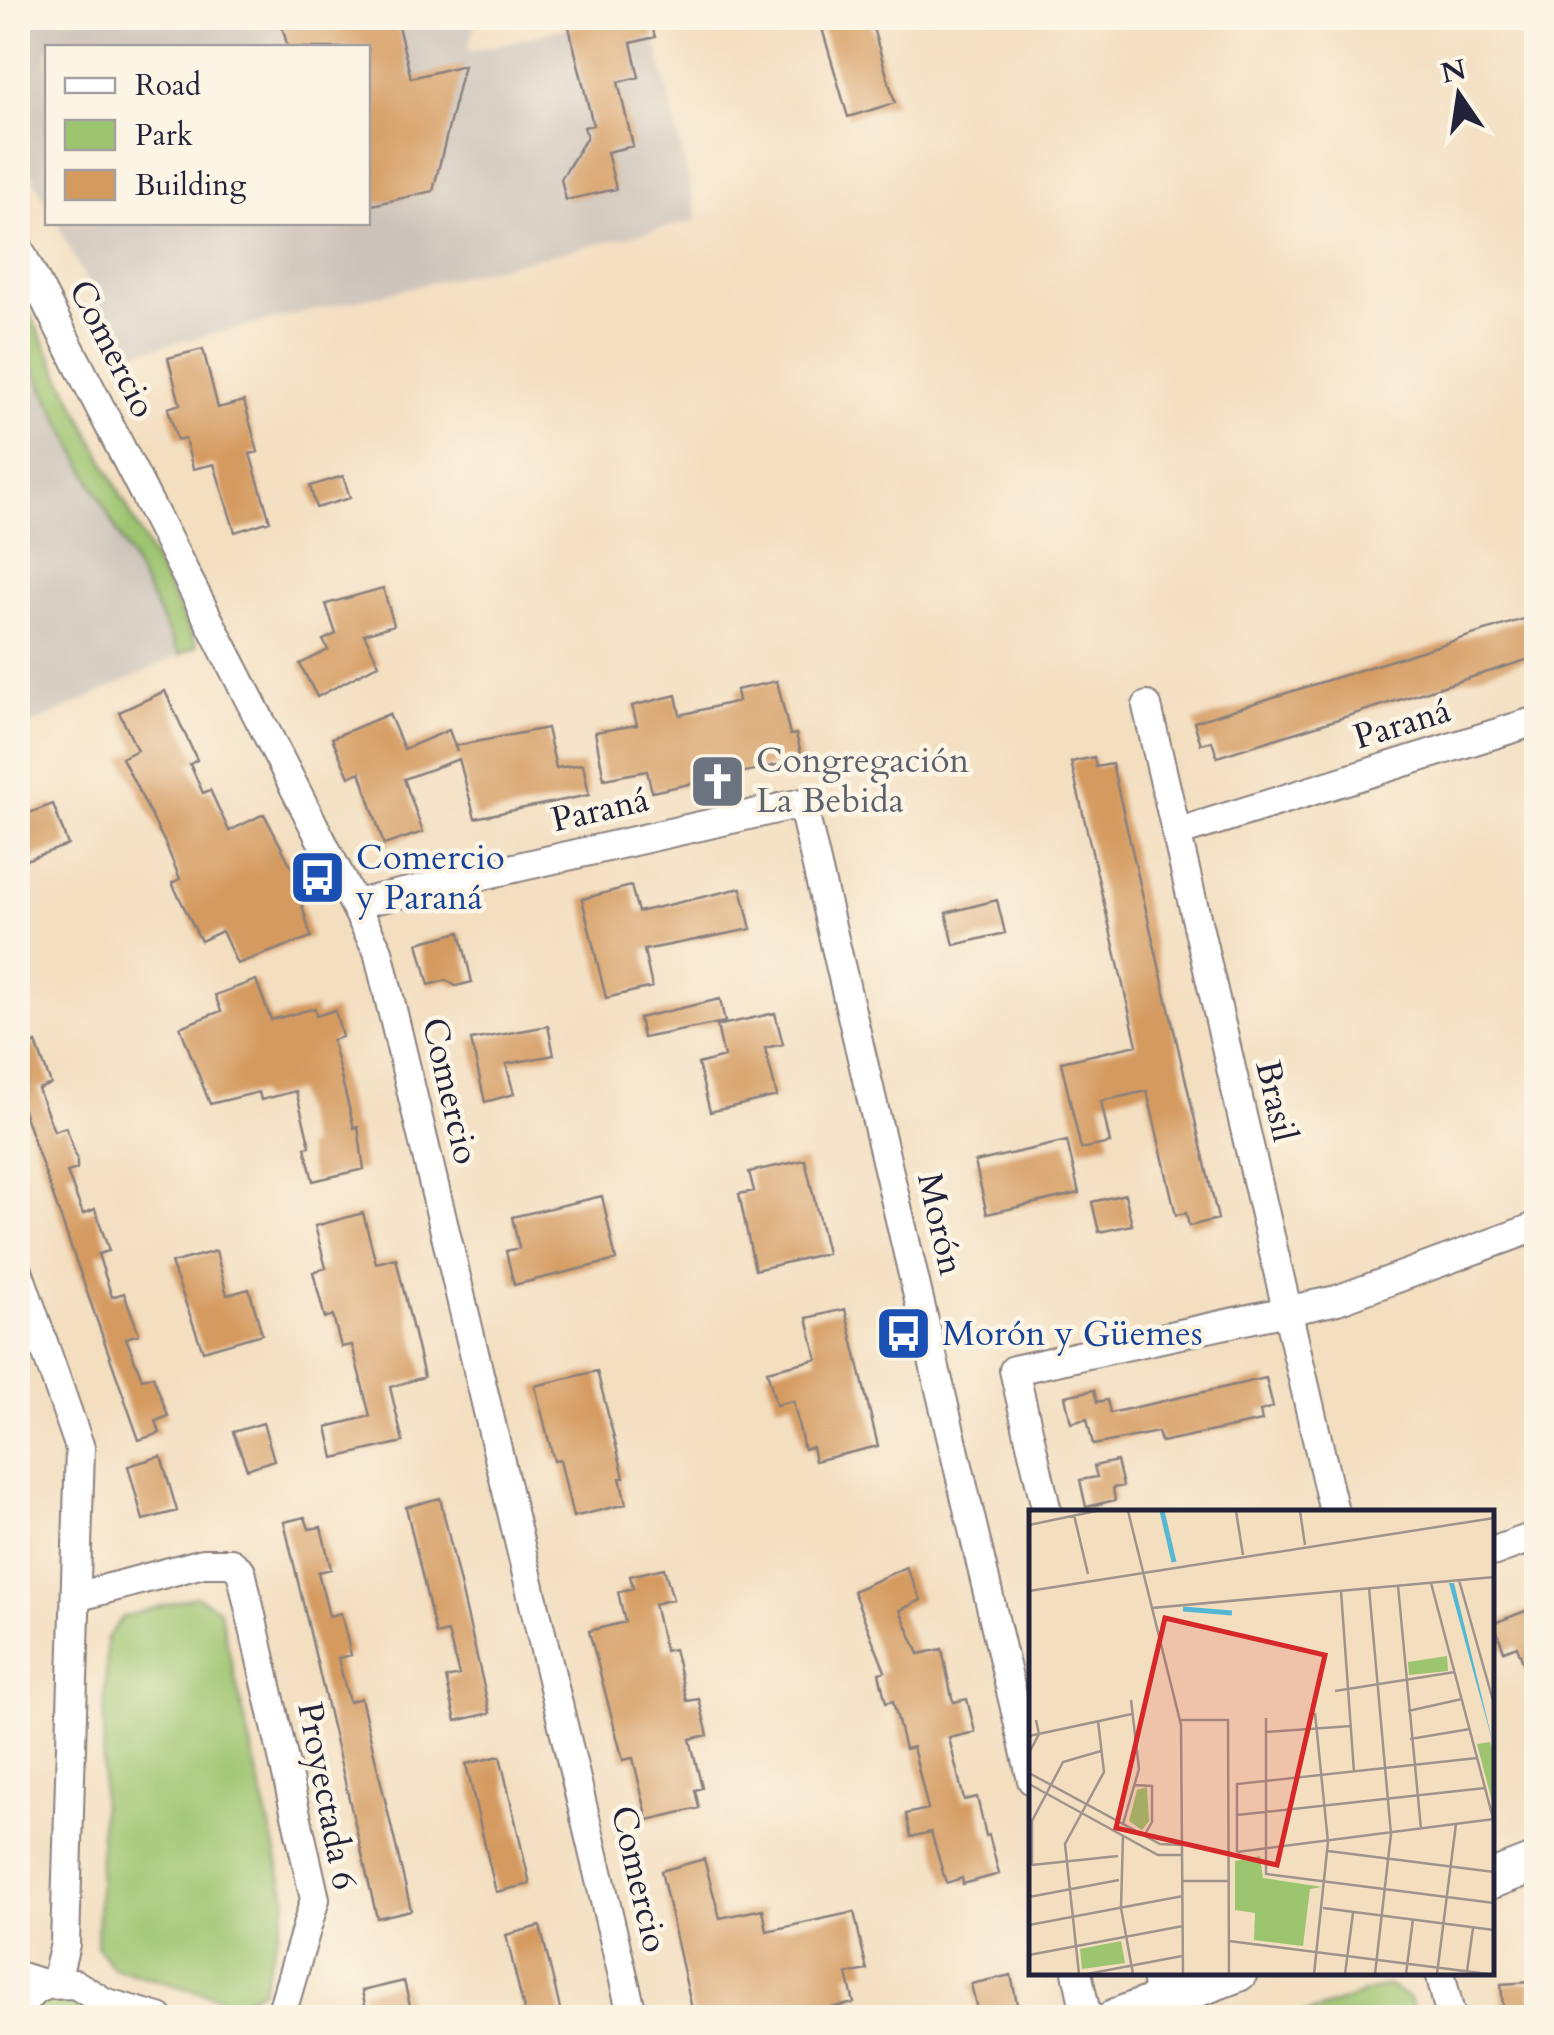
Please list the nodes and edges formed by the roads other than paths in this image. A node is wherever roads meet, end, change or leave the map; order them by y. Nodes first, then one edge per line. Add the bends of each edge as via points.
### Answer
1 (18, 247) edge
2 (1146, 706) dead end
3 (1536, 722) edge
4 (802, 803) joint
5 (1176, 833) junction
6 (355, 904) junction
7 (1536, 1227) edge
8 (18, 1271) edge
9 (1287, 1312) junction
10 (1048, 1510) edge
11 (1334, 1510) edge
12 (1536, 1536) edge
13 (1494, 1551) edge
14 (76, 1597) junction
15 (1029, 1767) edge
16 (1536, 1862) edge
17 (1494, 1878) edge
18 (65, 1944) junction
19 (1078, 1975) edge
20 (1222, 1975) edge
21 (1441, 1975) edge
22 (18, 1976) edge
23 (49, 1984) junction
24 (1158, 1987) edge
25 (101, 2003) edge
26 (18, 2006) edge
27 (159, 2018) edge
28 (280, 2018) edge
29 (633, 2018) edge
30 (1087, 2018) edge
31 (1116, 2018) edge
32 (1451, 2018) edge

1 - 6 street, Comercio
2 - 5 street, Brasil
3 - 5 street, Paraná
4 - 6 street, Paraná
4 - 15 street, Morón
5 - 9 street, Brasil
6 - 29 street, Comercio via 378,951
7 - 9 street via 1338,1300
8 - 14 street via 80,1448
9 - 10 street via 1014,1370
9 - 11 street, Brasil
12 - 13 street
14 - 18 street
14 - 28 street, Proyectada 6 via 217,1562 240,1571 315,1899
16 - 17 street
18 - 23 street
18 - 25 street
19 - 30 street
20 - 24 street
21 - 32 street
22 - 23 street
23 - 25 street via 75,1984
23 - 26 street
24 - 31 street
25 - 27 street

